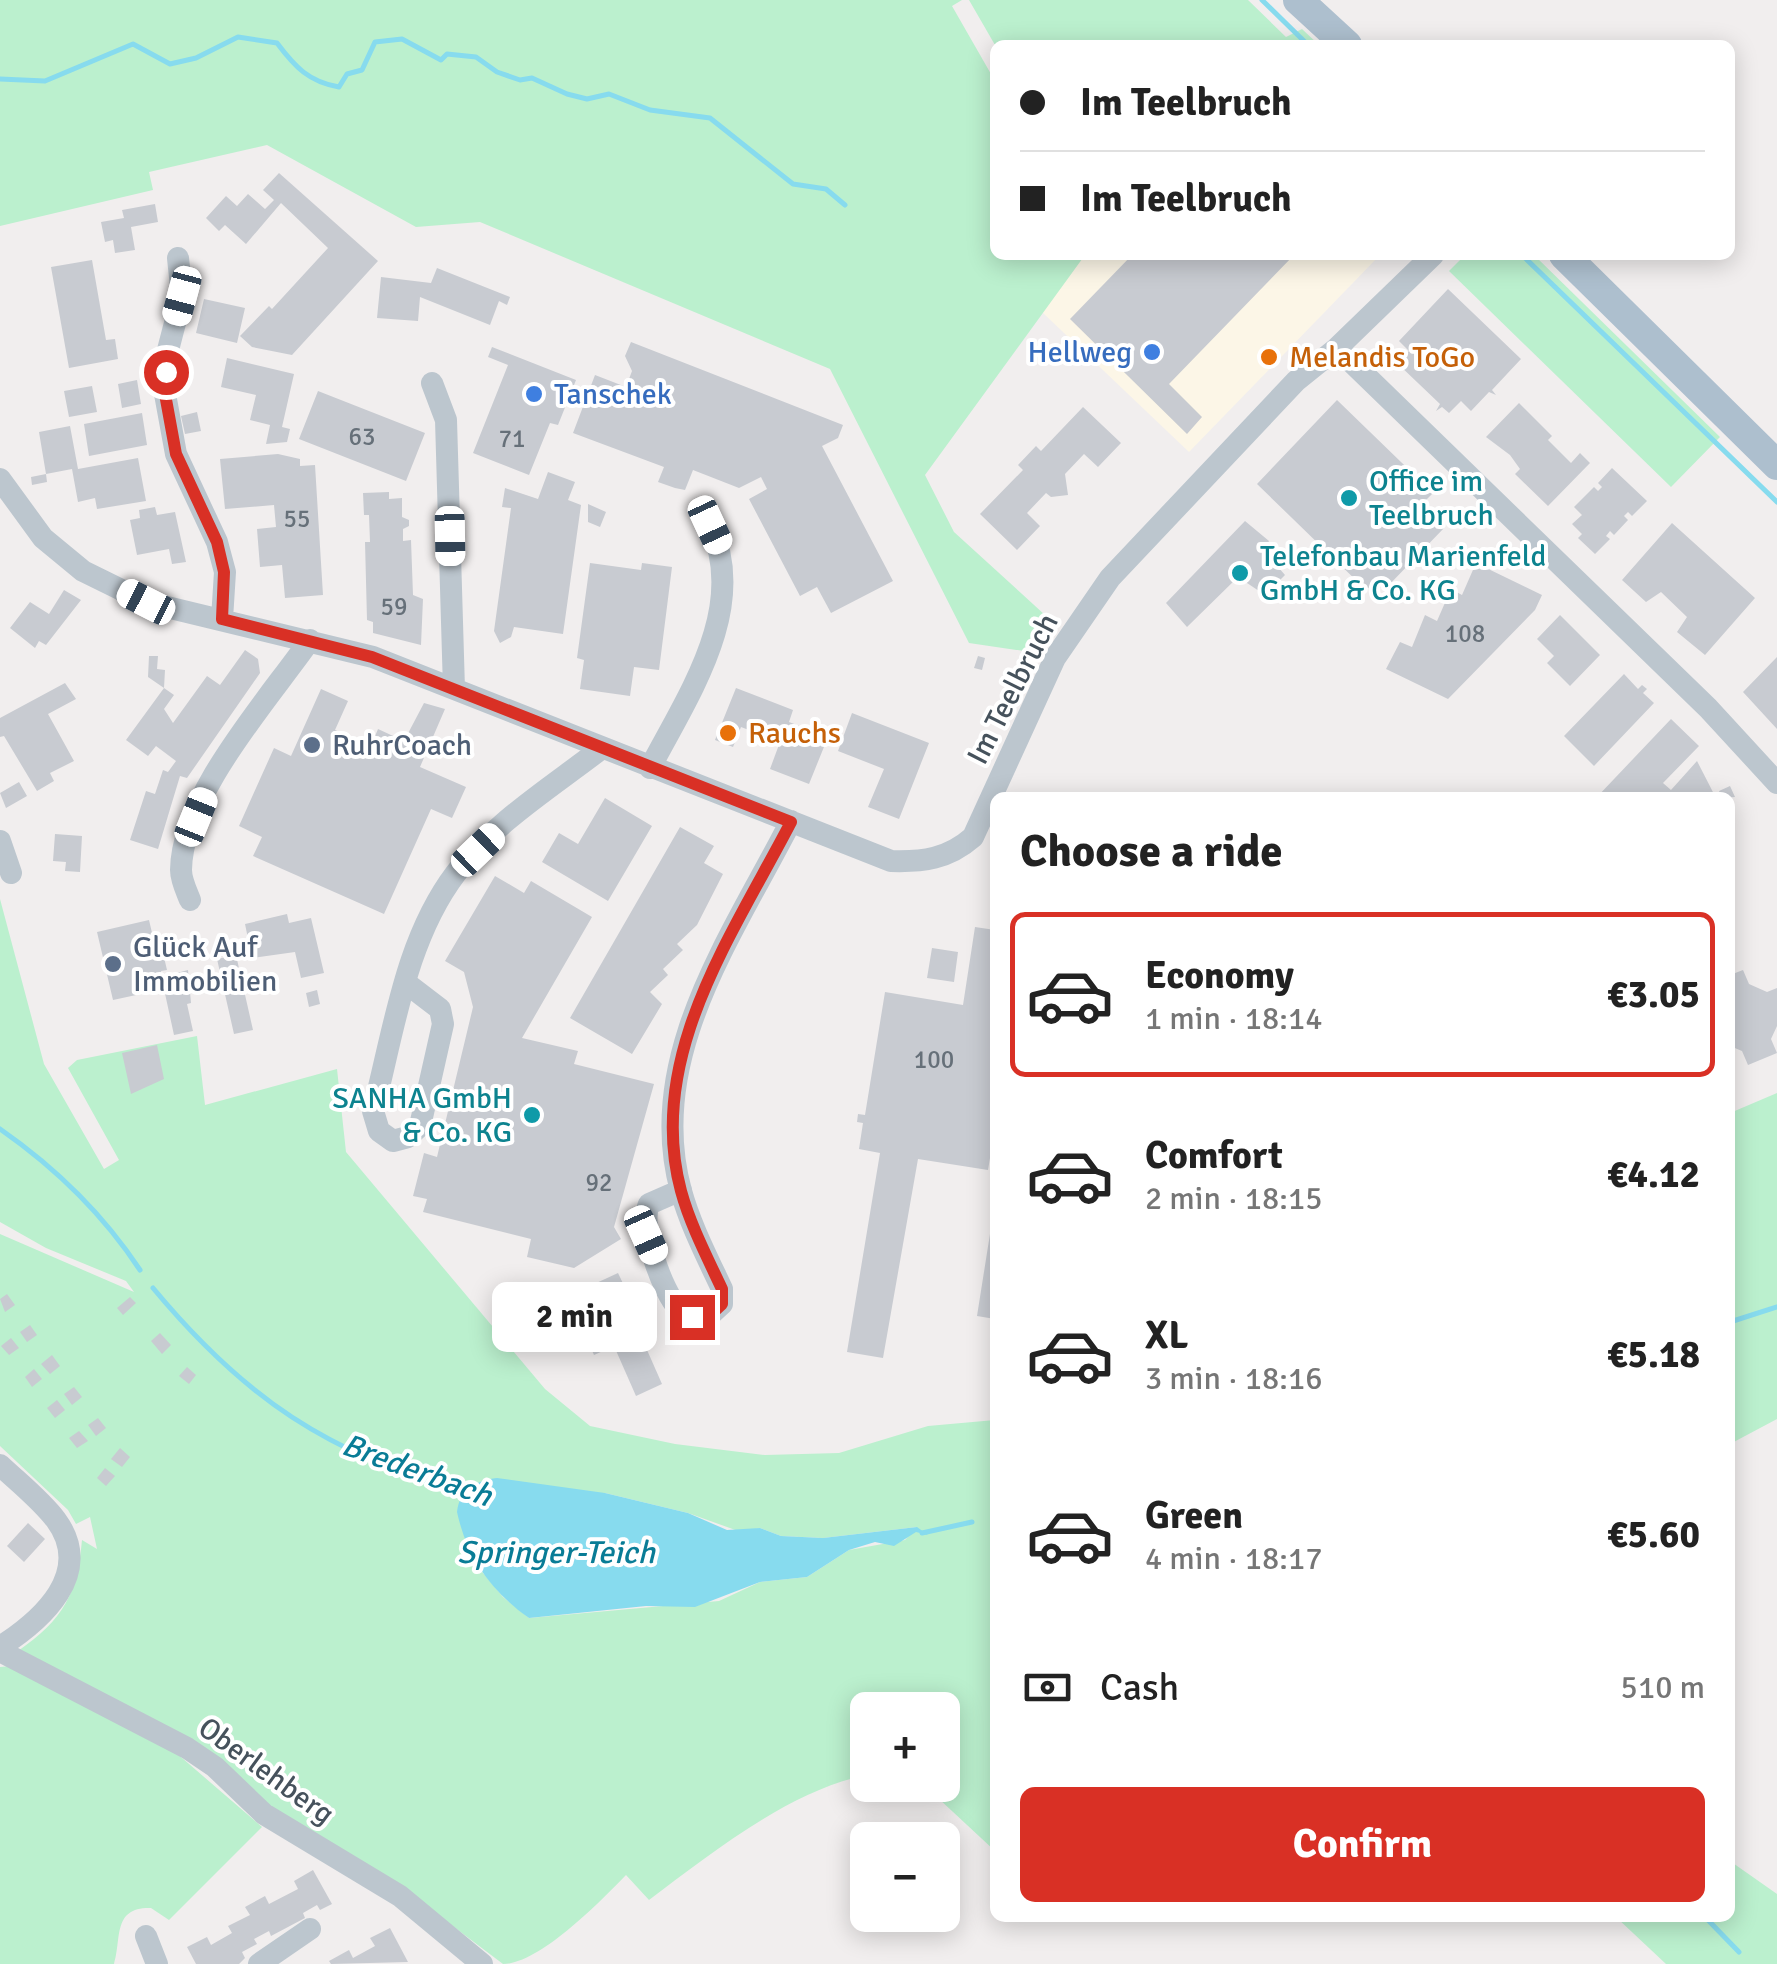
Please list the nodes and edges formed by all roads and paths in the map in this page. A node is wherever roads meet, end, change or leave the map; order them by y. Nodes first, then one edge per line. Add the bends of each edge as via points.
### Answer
1 (1298, 0) edge
2 (1342, 40) edge
3 (178, 258) dead end
4 (1569, 260) edge
5 (1416, 263) edge
6 (1337, 348) junction
7 (432, 383) dead end
8 (1777, 466) edge
9 (0, 480) edge
10 (710, 525) dead end
11 (222, 619) junction
12 (310, 640) junction
13 (454, 689) junction
14 (602, 748) junction
15 (650, 768) junction
16 (1777, 783) edge
17 (995, 792) edge
18 (990, 806) edge
19 (791, 822) junction
20 (0, 841) edge
21 (11, 872) dead end
22 (190, 900) dead end
23 (406, 984) junction
24 (680, 1190) junction
25 (0, 1464) edge
26 (0, 1649) edge
27 (310, 1929) dead end
28 (146, 1936) dead end
29 (155, 1963) edge
30 (259, 1964) edge
31 (482, 1964) edge

1 - 2 main road
3 - 11 street via 182,296 165,394 176,454 217,542 224,572
4 - 8 main road
5 - 6 street, Im Teelbruch
6 - 16 street
6 - 17 street, Im Teelbruch via 1296,381 1110,578 1056,658
7 - 13 street via 446,420
9 - 11 street, Im Teelbruch via 42,538 83,571 146,602
10 - 15 street via 722,551 724,581 716,631
11 - 12 street, Im Teelbruch
12 - 13 street, Im Teelbruch
12 - 22 street via 207,788 184,847 181,875
13 - 14 street, Im Teelbruch
14 - 15 street, Im Teelbruch
14 - 23 street via 457,870 431,910
15 - 19 street, Im Teelbruch
18 - 19 street, Im Teelbruch via 958,850 922,862 891,861
19 - 24 street via 693,1012 671,1111
20 - 21 street
23 - 23 street via 373,1111 378,1131 392,1141 420,1126 443,1024 440,1010
24 - 24 street via 649,1204 646,1235 677,1308 692,1317 709,1316 722,1304 722,1289
25 - 26 street via 54,1517 68,1545 67,1579 56,1600
26 - 31 street, Oberlehberg via 187,1748 264,1814 400,1896
27 - 30 street
28 - 29 street

